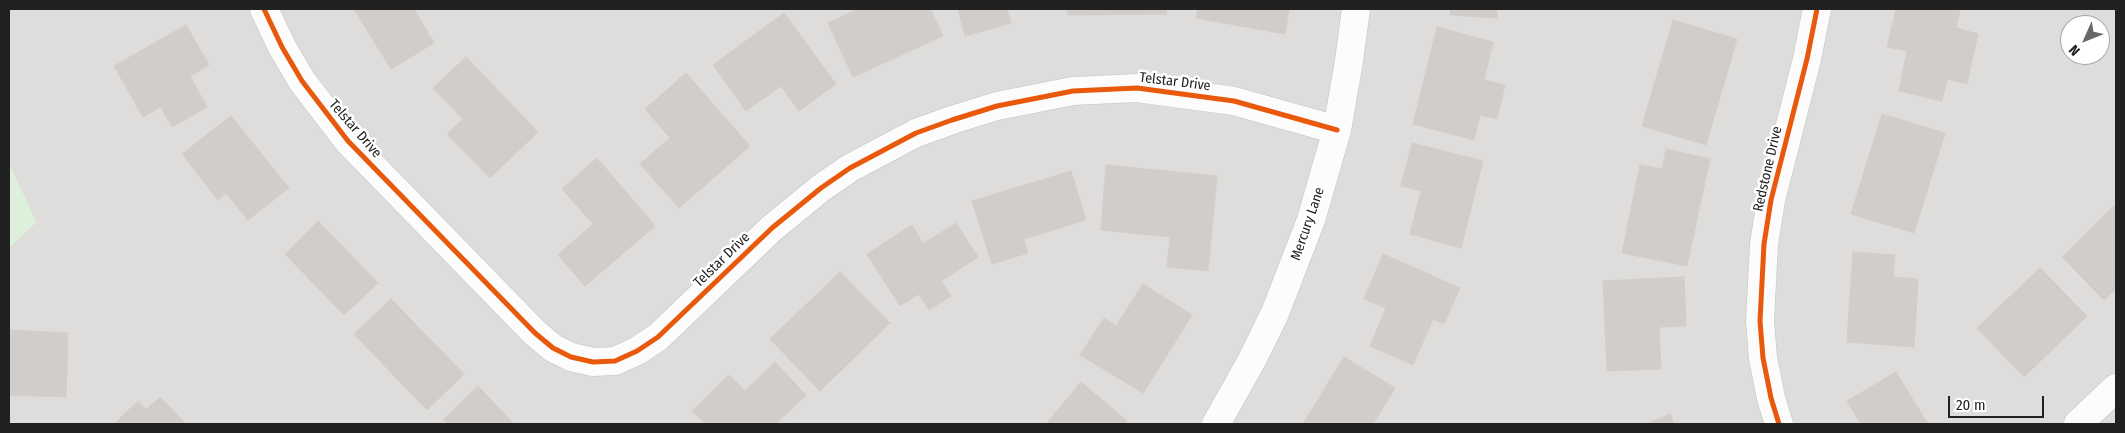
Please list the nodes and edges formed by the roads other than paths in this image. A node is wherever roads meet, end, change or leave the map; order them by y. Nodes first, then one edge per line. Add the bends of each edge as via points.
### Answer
1 (264, 9) edge
2 (1356, 9) edge
3 (1817, 9) edge
4 (1337, 130) junction
5 (2116, 388) edge
6 (1216, 424) edge
7 (1779, 424) edge
8 (2078, 424) edge

1 - 4 street, Telstar Drive via 302,81 348,141 535,333 571,357 593,362 615,361 658,337 780,221 850,168 916,133 988,109 1073,91 1137,88 1234,101
2 - 4 street, Mercury Lane
3 - 7 street, Redstone Drive via 1771,200 1764,244 1760,321 1763,358
4 - 6 street, Mercury Lane via 1311,220 1275,314
5 - 8 street

